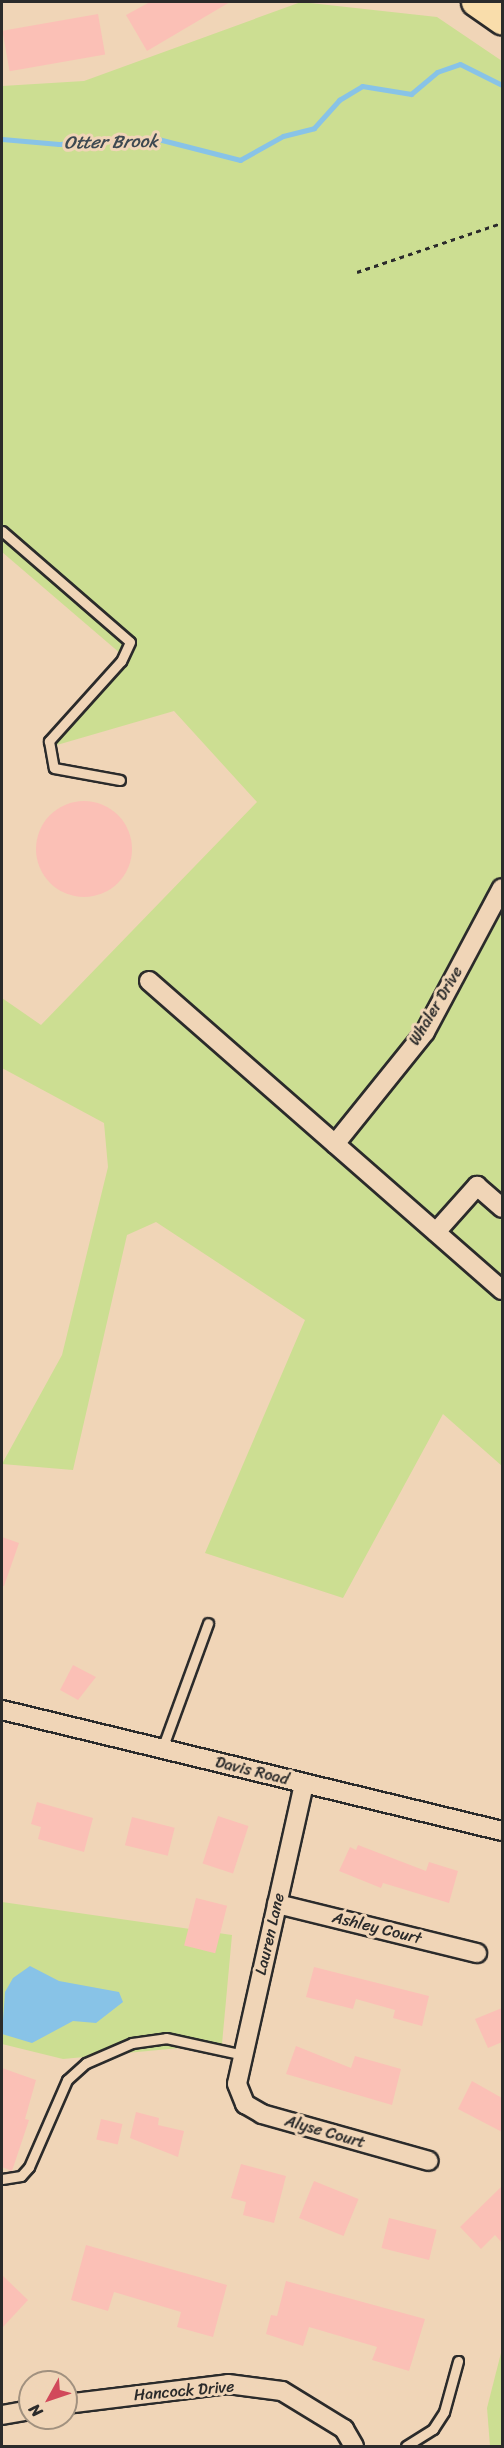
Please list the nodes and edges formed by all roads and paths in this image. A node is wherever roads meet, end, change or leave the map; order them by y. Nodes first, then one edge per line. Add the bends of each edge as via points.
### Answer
1 (476, 2) edge
2 (502, 20) edge
3 (502, 222) edge
4 (357, 272) dead end
5 (2, 531) edge
6 (120, 780) dead end
7 (502, 888) edge
8 (149, 981) dead end
9 (335, 1144) junction
10 (502, 1208) edge
11 (436, 1232) junction
12 (502, 1290) edge
13 (208, 1623) dead end
14 (2, 1710) edge
15 (162, 1749) junction
16 (304, 1784) junction
17 (502, 1831) edge
18 (277, 1904) junction
19 (477, 1953) dead end
20 (243, 2055) junction
21 (237, 2084) joint
22 (429, 2161) dead end
23 (2, 2179) edge
24 (458, 2361) dead end
25 (78, 2403) edge
26 (18, 2412) edge
27 (2, 2415) edge
28 (354, 2446) edge
29 (406, 2446) edge

1 - 2 main road
3 - 4 path
5 - 6 lane via 130,642 121,661 49,741 54,768
7 - 9 street, Whaler Drive via 425,1032
8 - 9 street
9 - 11 street
10 - 11 street via 477,1186
11 - 12 street
13 - 15 lane
14 - 15 street, Davis Road
15 - 16 street, Davis Road
16 - 17 street, Davis Road
16 - 18 street, Lauren Lane
18 - 19 street, Ashley Court
18 - 20 street, Lauren Lane
20 - 21 street, Lauren Lane
20 - 23 lane via 166,2038 132,2043 86,2063 67,2080 29,2167 21,2176
21 - 22 street, Alyse Court via 245,2104 262,2114
24 - 29 lane via 444,2412 433,2429
25 - 28 street, Hancock Drive via 228,2384 282,2391 344,2429
26 - 27 street

